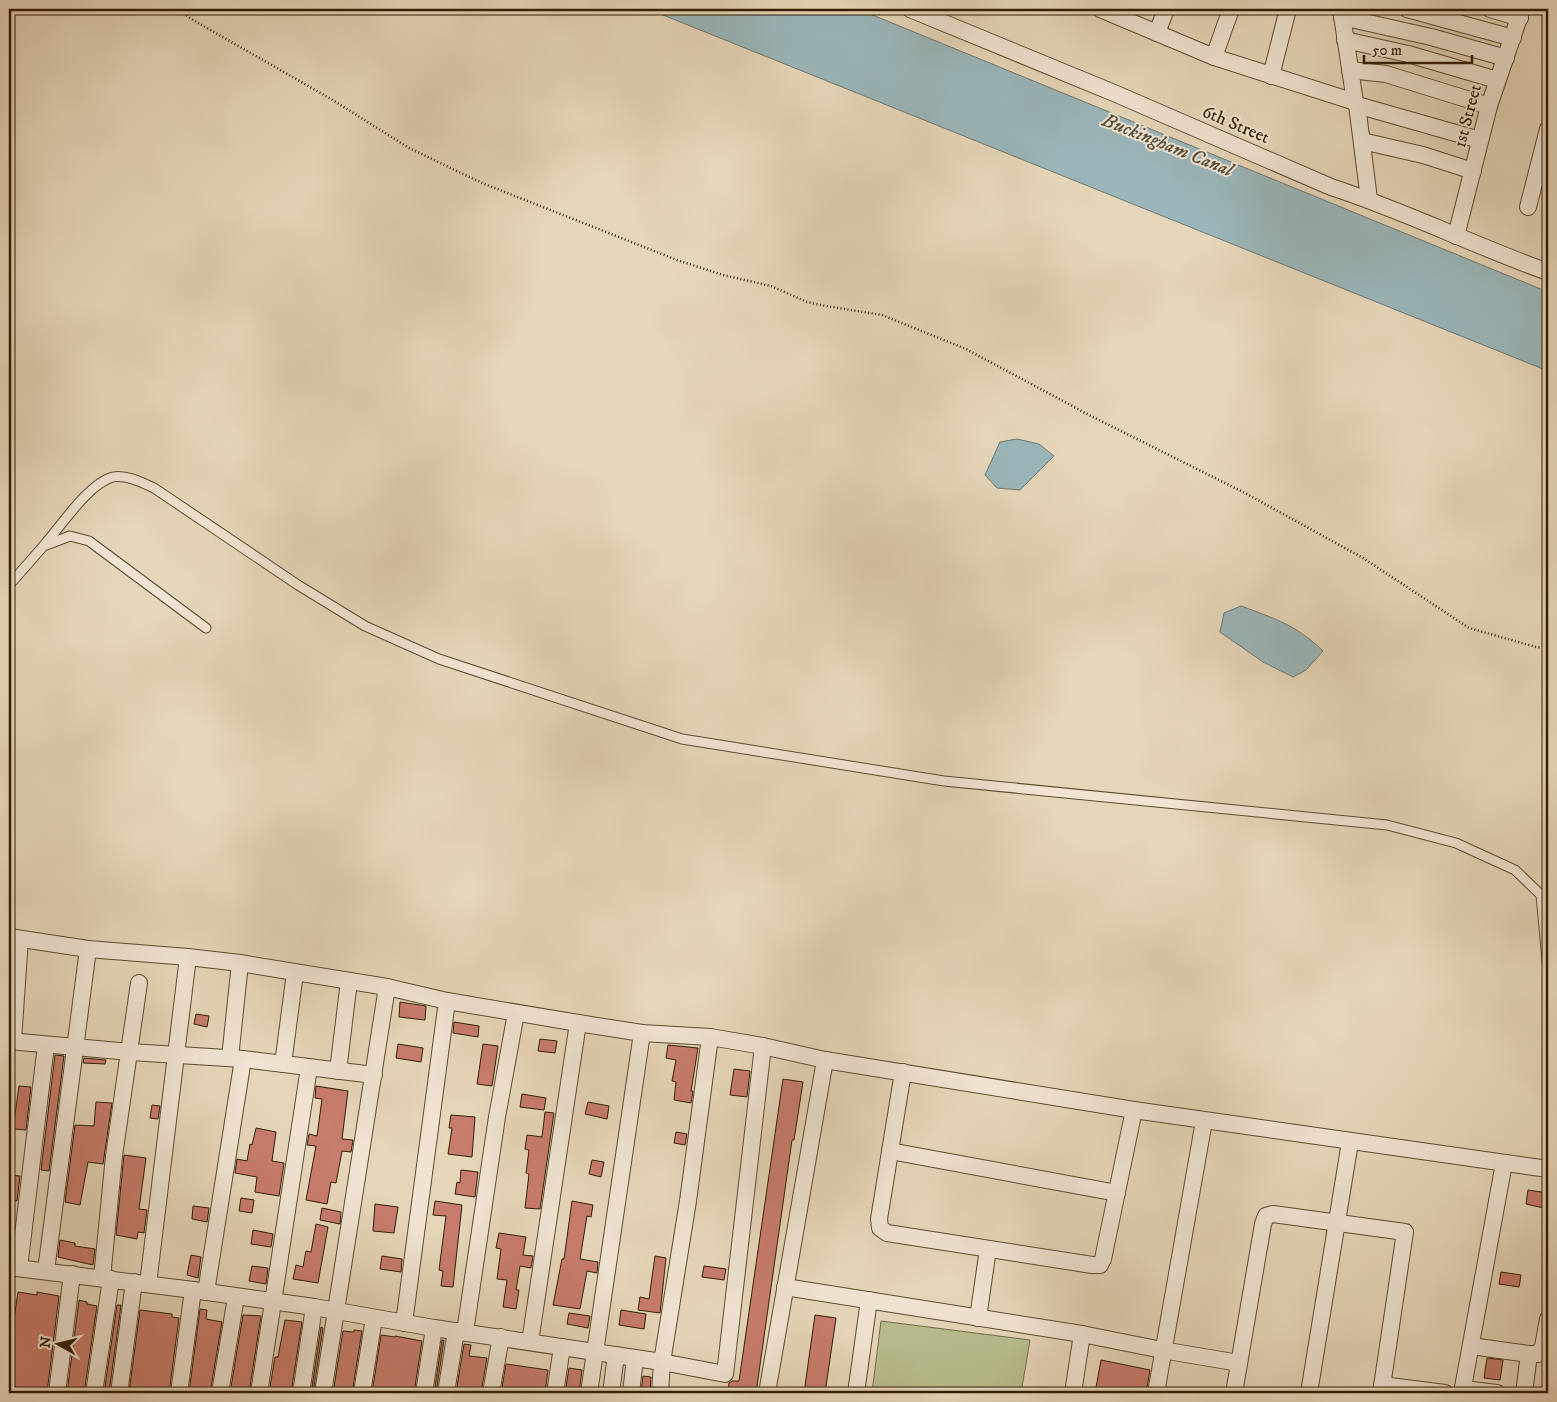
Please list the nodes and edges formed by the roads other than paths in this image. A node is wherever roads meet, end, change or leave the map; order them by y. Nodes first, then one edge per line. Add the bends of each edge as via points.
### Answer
1 (910, 9) edge
2 (1102, 9) edge
3 (1166, 9) edge
4 (1230, 9) edge
5 (1288, 9) edge
6 (1407, 9) edge
7 (1490, 9) edge
8 (1341, 13) edge
9 (1521, 13) edge
10 (1157, 33) junction
11 (1513, 38) junction
12 (1346, 40) junction
13 (1214, 57) junction
14 (1506, 58) junction
15 (1350, 70) junction
16 (1271, 76) junction
17 (1497, 80) junction
18 (1356, 104) junction
19 (1489, 106) junction
20 (1548, 129) edge
21 (1480, 140) junction
22 (1362, 141) junction
23 (1473, 171) junction
24 (1368, 199) junction
25 (1528, 207) dead end
26 (1456, 236) junction
27 (1548, 272) edge
28 (44, 546) junction
29 (9, 585) edge
30 (206, 628) dead end
31 (14, 938) edge
32 (88, 949) junction
33 (188, 957) junction
34 (240, 963) junction
35 (1548, 971) edge
36 (295, 973) junction
37 (349, 981) junction
38 (139, 983) dead end
39 (387, 987) junction
40 (447, 1000) junction
41 (516, 1012) junction
42 (578, 1023) junction
43 (642, 1033) junction
44 (710, 1037) junction
45 (11, 1041) edge
46 (46, 1045) junction
47 (763, 1046) junction
48 (76, 1048) junction
49 (130, 1052) junction
50 (175, 1055) junction
51 (237, 1058) junction
52 (825, 1060) junction
53 (283, 1064) junction
54 (309, 1068) junction
55 (338, 1071) junction
56 (902, 1072) junction
57 (374, 1074) junction
58 (1134, 1110) junction
59 (1204, 1121) junction
60 (1350, 1142) junction
61 (890, 1151) junction
62 (1504, 1163) junction
63 (1548, 1169) edge
64 (1117, 1193) junction
65 (1338, 1222) junction
66 (988, 1249) junction
67 (12, 1271) edge
68 (46, 1271) junction
69 (72, 1274) junction
70 (106, 1278) junction
71 (141, 1283) junction
72 (785, 1287) junction
73 (200, 1291) junction
74 (236, 1297) junction
75 (869, 1300) junction
76 (272, 1302) junction
77 (314, 1307) junction
78 (335, 1311) junction
79 (374, 1318) junction
80 (978, 1318) junction
81 (1548, 1319) edge
82 (404, 1323) junction
83 (434, 1328) junction
84 (460, 1331) junction
85 (1082, 1334) junction
86 (501, 1337) junction
87 (530, 1342) junction
88 (1471, 1346) junction
89 (562, 1347) junction
90 (1162, 1350) junction
91 (595, 1352) junction
92 (1529, 1354) junction
93 (616, 1355) junction
94 (635, 1358) junction
95 (662, 1362) junction
96 (1239, 1363) junction
97 (1381, 1389) edge
98 (1463, 1391) edge
99 (57, 1393) edge
100 (94, 1393) edge
101 (119, 1393) edge
102 (179, 1393) edge
103 (220, 1393) edge
104 (259, 1393) edge
105 (301, 1393) edge
106 (323, 1393) edge
107 (362, 1393) edge
108 (424, 1393) edge
109 (446, 1393) edge
110 (491, 1393) edge
111 (555, 1393) edge
112 (589, 1393) edge
113 (611, 1393) edge
114 (631, 1393) edge
115 (660, 1393) edge
116 (768, 1393) edge
117 (856, 1393) edge
118 (1073, 1393) edge
119 (1156, 1393) edge
120 (1234, 1393) edge
121 (1309, 1393) edge
122 (1445, 1393) edge
123 (1497, 1393) edge
124 (1524, 1393) edge

1 - 24 street, 6th Street via 1332,187
2 - 10 street
3 - 10 street
4 - 13 street
5 - 16 street
6 - 11 street
7 - 9 street
8 - 12 street
8 - 14 street
9 - 11 street, 1st Street
10 - 13 street
11 - 14 street, 1st Street
12 - 15 street
12 - 17 street
13 - 16 street
14 - 17 street, 1st Street
15 - 18 street
15 - 19 street via 1386,74
16 - 18 street
17 - 19 street, 1st Street
18 - 21 street
18 - 22 street
19 - 21 street, 1st Street
20 - 25 street
21 - 23 street, 1st Street
22 - 23 street
22 - 24 street
23 - 26 street, 1st Street
24 - 26 street, 6th Street
26 - 27 street, 6th Street
28 - 29 lane
28 - 30 lane via 70,536 89,541
28 - 35 lane via 71,511 99,484 115,476 139,481 365,626 439,658 682,739 944,781 1387,825 1456,843 1515,870 1541,895
31 - 32 street
31 - 45 street
32 - 33 street
32 - 48 street
33 - 34 street
33 - 50 street
34 - 36 street
34 - 51 street
36 - 37 street
36 - 53 street
37 - 39 street
37 - 55 street
38 - 49 street
39 - 40 street
39 - 57 street
40 - 41 street
40 - 82 street
41 - 42 street
41 - 84 street
42 - 43 street
42 - 87 street
43 - 44 street
43 - 91 street
44 - 47 street
44 - 95 street
45 - 46 street
46 - 48 street
46 - 67 street
47 - 52 street
47 - 95 street via 725,1374
48 - 49 street
48 - 68 street
49 - 50 street
49 - 70 street via 114,1156
50 - 51 street
50 - 71 street
51 - 53 street
51 - 73 street
52 - 56 street
52 - 72 street
53 - 54 street
54 - 55 street
54 - 76 street
55 - 57 street
56 - 58 street
56 - 61 street
57 - 78 street
58 - 59 street
58 - 64 street
59 - 60 street
59 - 90 street
60 - 62 street
60 - 65 street
61 - 64 street
61 - 66 street via 880,1228 887,1233
62 - 63 street
62 - 88 street
64 - 66 street via 1100,1265
65 - 96 street via 1273,1214 1266,1216
65 - 97 street via 1405,1232
65 - 121 street
66 - 80 street
67 - 68 street
68 - 69 street
69 - 70 street
69 - 99 street
70 - 71 street
70 - 100 street
71 - 73 street
71 - 101 street
72 - 75 street
72 - 116 street
73 - 74 street
73 - 102 street
74 - 76 street
74 - 103 street
75 - 80 street
75 - 117 street
76 - 77 street
76 - 104 street
77 - 78 street
77 - 105 street
78 - 79 street
78 - 106 street
79 - 82 street
79 - 107 street
80 - 85 street
81 - 92 street via 1543,1347 1538,1354
82 - 83 street
83 - 84 street
83 - 108 street
84 - 86 street
84 - 109 street
85 - 90 street
85 - 118 street
86 - 87 street
86 - 110 street
87 - 89 street
88 - 92 street
88 - 98 street
89 - 91 street
89 - 111 street
90 - 96 street
90 - 119 street
91 - 93 street
91 - 112 street
92 - 124 street
93 - 94 street
93 - 113 street
94 - 95 street
94 - 114 street
95 - 115 street
96 - 120 street
97 - 122 street
98 - 123 street

